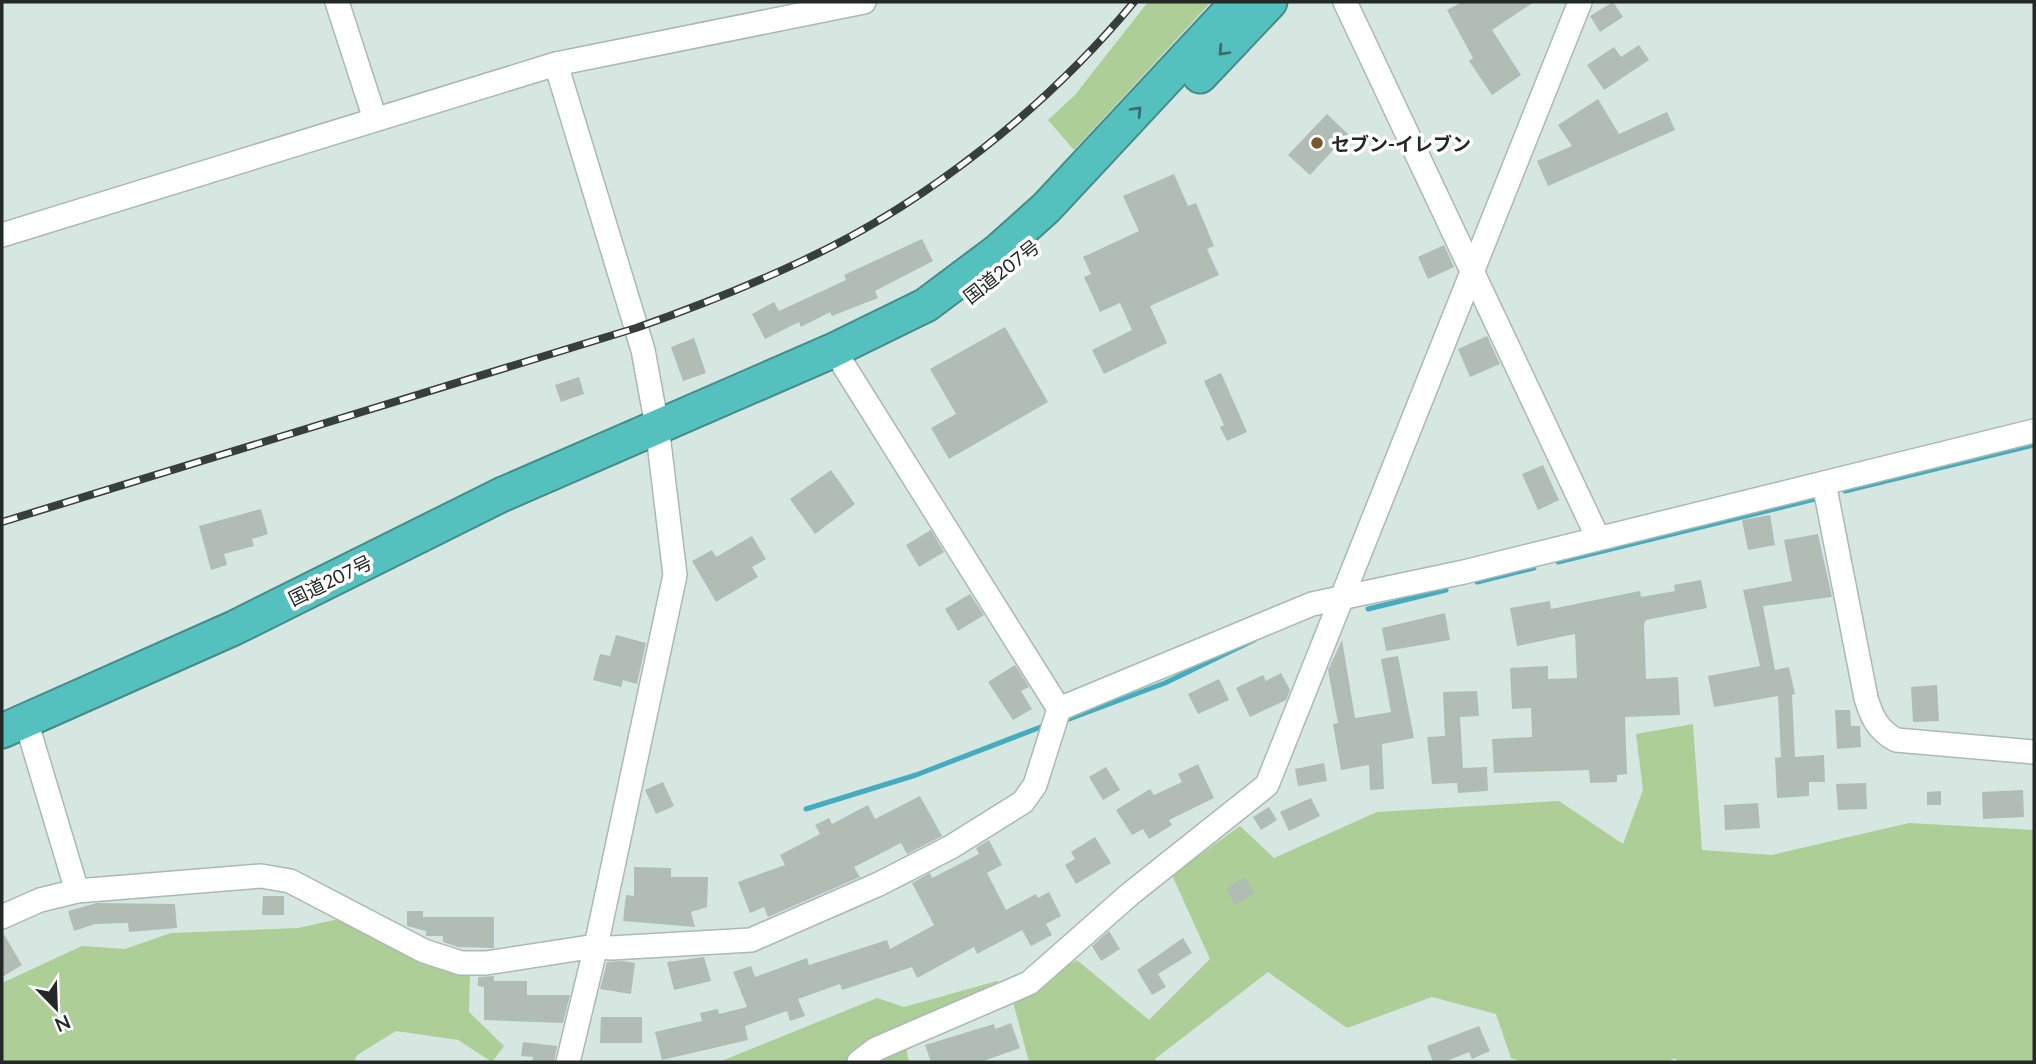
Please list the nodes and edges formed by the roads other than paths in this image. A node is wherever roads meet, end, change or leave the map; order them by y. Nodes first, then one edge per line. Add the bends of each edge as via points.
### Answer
1 (337, 2) edge
2 (864, 2) edge
3 (1238, 2) edge
4 (1270, 2) edge
5 (1345, 2) edge
6 (1580, 2) edge
7 (556, 64) junction
8 (375, 119) junction
9 (2, 234) edge
10 (1473, 269) junction
11 (844, 366) junction
12 (657, 426) junction
13 (2034, 431) edge
14 (1824, 483) junction
15 (1598, 538) junction
16 (1343, 597) junction
17 (1059, 709) junction
18 (14, 726) edge
19 (2034, 752) edge
20 (77, 891) junction
21 (2, 917) edge
22 (596, 946) junction
23 (568, 1062) edge
24 (859, 1062) edge

1 - 8 street
2 - 7 street
12 -> 3 highway, 国道207号 via 926,305 999,251 1046,208
4 -> 11 highway, 国道207号 via 1052,232 968,298 909,335
5 - 10 street
6 - 10 street
7 - 8 street
7 - 12 street via 643,351
8 - 9 street
10 - 15 street
10 - 16 street
11 - 12 highway, 国道207号
11 - 17 street
12 - 18 highway, 国道207号 via 501,495 234,628
12 - 22 street via 675,575
13 - 14 street
14 - 15 street
14 - 19 street via 1866,698 1881,732 1896,740
15 - 16 street
16 - 17 street via 1312,604
16 - 24 street via 1267,785 1130,894 1029,983 876,1049
17 - 22 street via 1035,785 1023,802 891,878 751,940
18 - 20 street
20 - 21 street via 40,900
20 - 22 street via 261,876 290,881 424,951 461,963
22 - 23 street

